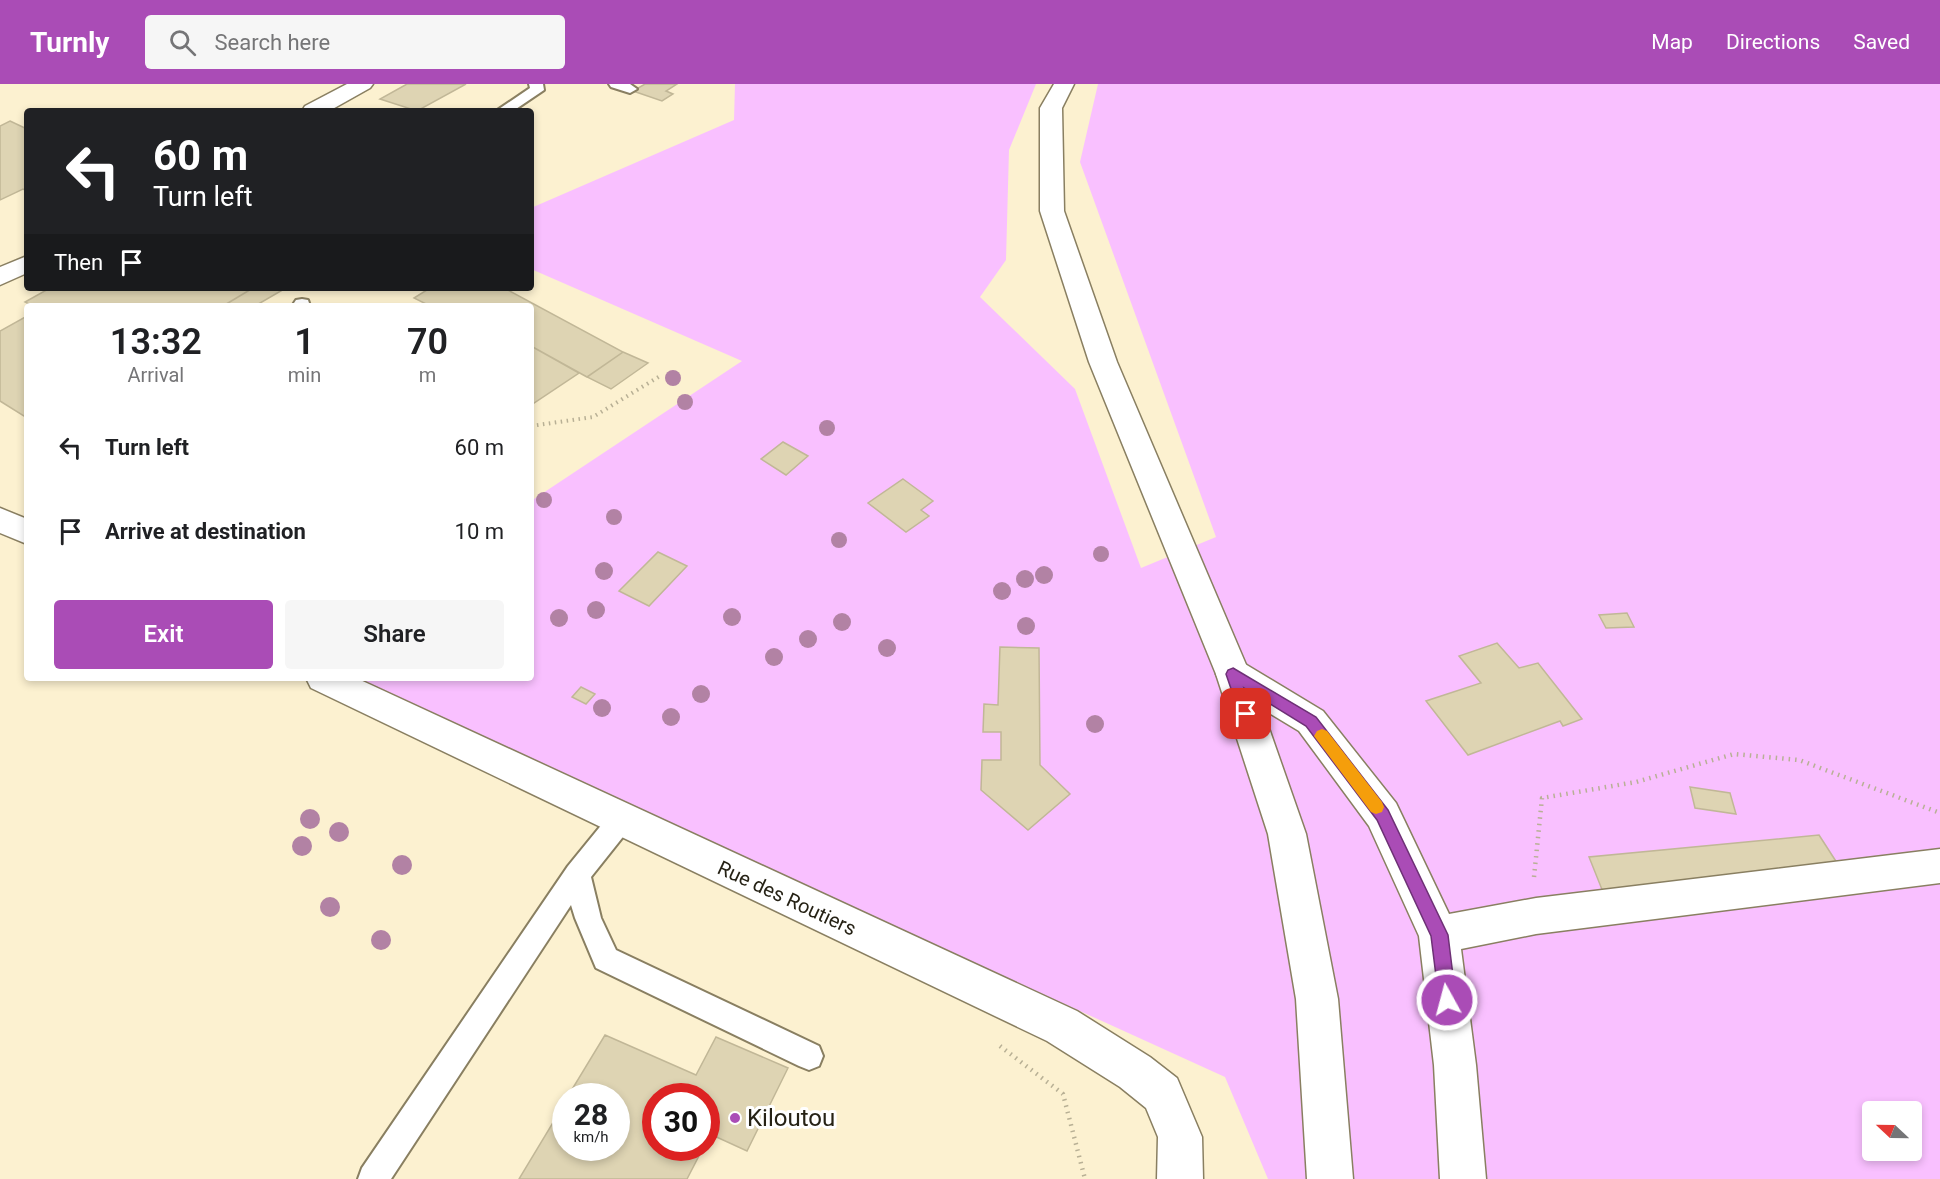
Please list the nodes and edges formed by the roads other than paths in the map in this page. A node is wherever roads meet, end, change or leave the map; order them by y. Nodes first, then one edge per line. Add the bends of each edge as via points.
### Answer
1 (363, 84) edge
2 (536, 84) edge
3 (616, 84) edge
4 (1064, 84) edge
5 (630, 89) dead end
6 (318, 108) edge
7 (508, 108) edge
8 (24, 264) edge
9 (0, 277) edge
10 (0, 519) edge
11 (24, 531) edge
12 (1233, 674) junction
13 (329, 681) edge
14 (621, 820) junction
15 (1940, 866) edge
16 (577, 874) junction
17 (1439, 935) junction
18 (809, 1056) dead end
19 (374, 1179) edge
20 (1180, 1179) edge
21 (1330, 1179) edge
22 (1463, 1179) edge

1 - 6 street
2 - 7 lane via 537,90
3 - 5 lane
4 - 12 street via 1051,108 1052,211 1103,362
8 - 9 street
10 - 11 street
12 - 17 street via 1311,721 1383,815
12 - 21 street via 1287,834 1317,999
13 - 14 street, Rue des Routiers
14 - 16 lane
14 - 20 street, Rue des Routiers via 1062,1026 1135,1072 1162,1093 1180,1137
15 - 17 street via 1536,916
16 - 18 lane via 588,918 606,959
16 - 19 lane
17 - 22 street via 1455,1065

